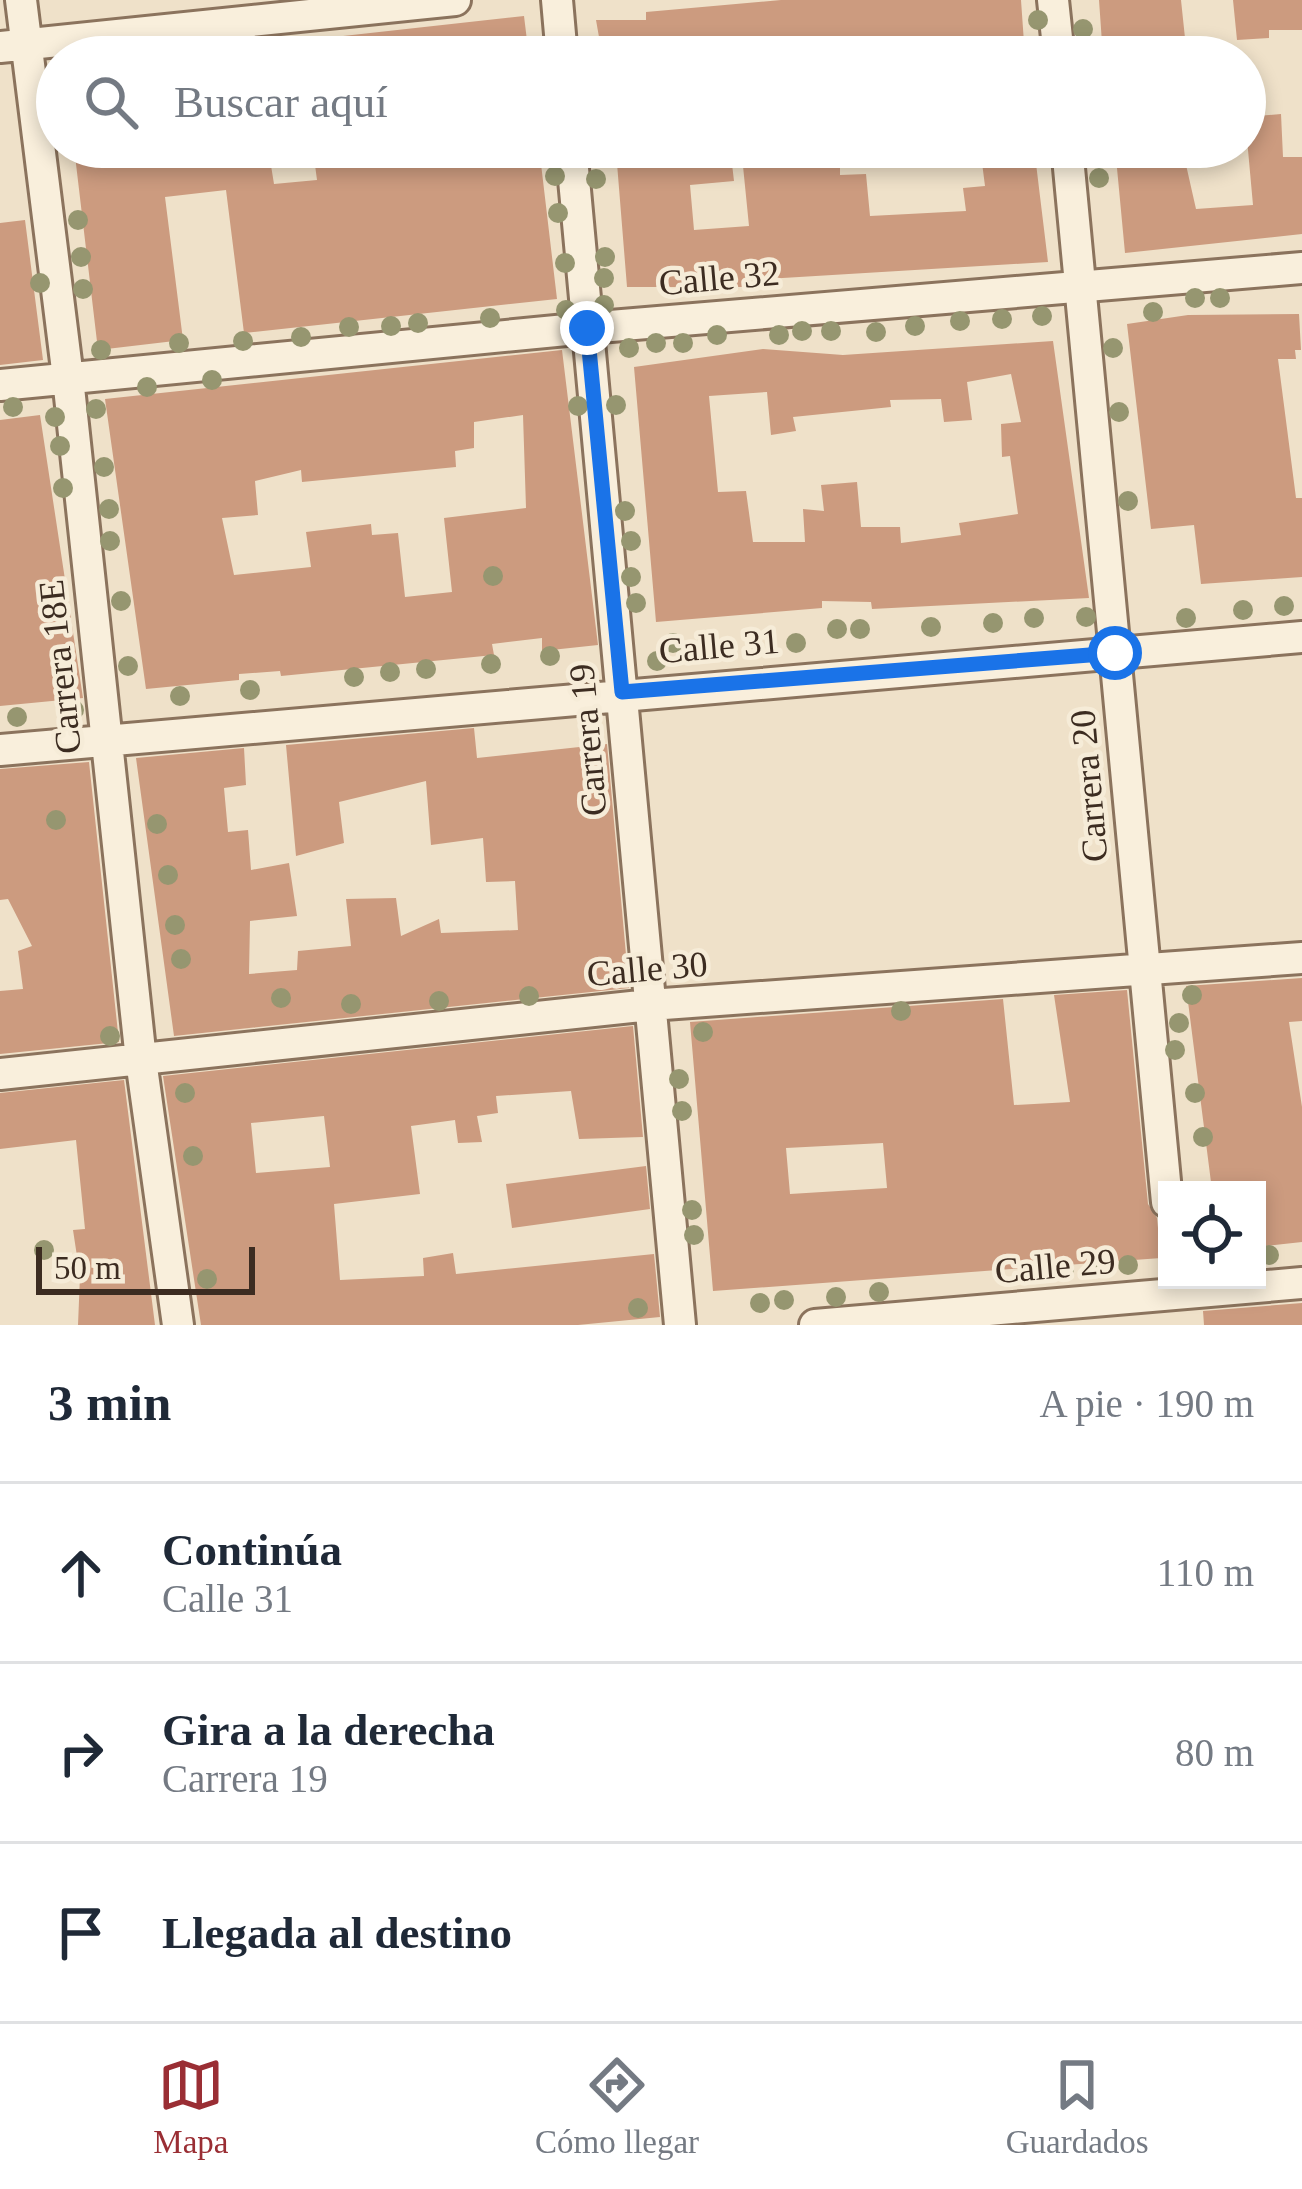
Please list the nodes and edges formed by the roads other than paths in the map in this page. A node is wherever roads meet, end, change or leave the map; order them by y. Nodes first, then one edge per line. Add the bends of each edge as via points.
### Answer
1 (21, 0) edge
2 (455, 0) edge
3 (557, 0) edge
4 (1053, 0) edge
5 (101, 36) edge
6 (560, 36) edge
7 (1057, 36) edge
8 (12, 45) edge
9 (573, 168) edge
10 (1069, 168) edge
11 (1302, 268) edge
12 (1081, 285) junction
13 (587, 328) junction
14 (68, 377) junction
15 (0, 385) edge
16 (1302, 637) edge
17 (1115, 653) junction
18 (622, 692) junction
19 (106, 740) junction
20 (0, 750) edge
21 (1302, 958) edge
22 (1145, 972) junction
23 (650, 1005) junction
24 (141, 1060) junction
25 (0, 1074) edge
26 (1165, 1181) edge
27 (1302, 1282) edge
28 (1266, 1283) edge
29 (1158, 1289) edge
30 (1175, 1289) edge
31 (178, 1325) edge
32 (680, 1325) edge
33 (815, 1325) edge
34 (1178, 1325) edge

1 - 8 street, Carrera 18E
2 - 5 street
3 - 6 street
4 - 7 street
8 - 14 street, Carrera 18E
9 - 13 street, Carrera 19
10 - 12 street, Carrera 20
11 - 12 street, Calle 32
12 - 13 street, Calle 32
12 - 17 street, Carrera 20
13 - 14 street, Calle 32
13 - 18 street, Carrera 19
14 - 15 street, Calle 32
14 - 19 street, Carrera 18E
16 - 17 street, Calle 31
17 - 18 street, Calle 31
17 - 22 street, Carrera 20
18 - 19 street, Calle 31
18 - 23 street, Carrera 19
19 - 20 street, Calle 31
19 - 24 street, Carrera 18E
21 - 22 street, Calle 30
22 - 23 street, Calle 30
22 - 26 street, Carrera 20
23 - 24 street, Calle 30
23 - 32 street, Carrera 19
24 - 25 street, Calle 30
24 - 31 street, Carrera 18E
27 - 28 street, Calle 29
29 - 33 street, Calle 29
30 - 34 street

